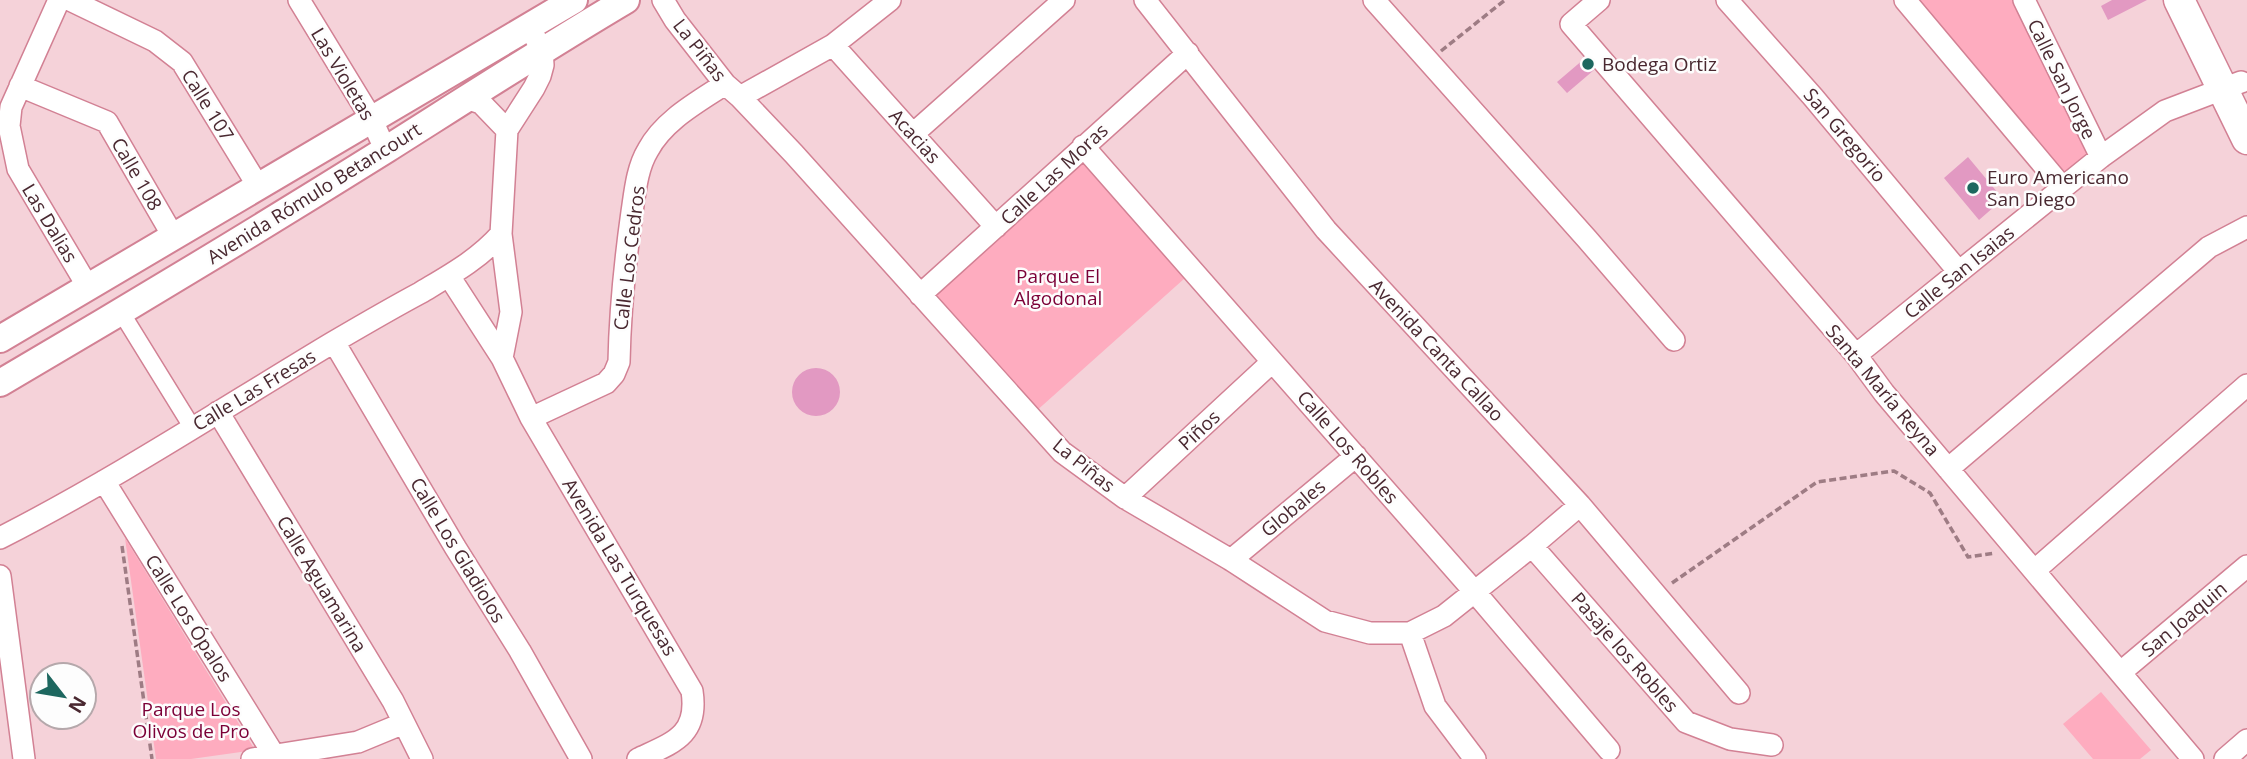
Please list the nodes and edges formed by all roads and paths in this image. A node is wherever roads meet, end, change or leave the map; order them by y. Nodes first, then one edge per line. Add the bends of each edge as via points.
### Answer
1 (59, 0) edge
2 (70, 0) edge
3 (300, 0) edge
4 (574, 0) edge
5 (626, 0) edge
6 (663, 0) edge
7 (890, 0) edge
8 (1064, 0) edge
9 (1144, 0) edge
10 (1374, 0) edge
11 (1505, 0) edge
12 (1599, 0) edge
13 (1727, 0) edge
14 (1905, 0) edge
15 (2024, 0) edge
16 (2179, 0) edge
17 (2200, 0) edge
18 (535, 38) junction
19 (833, 44) junction
20 (1188, 54) junction
21 (1428, 62) junction
22 (20, 86) junction
23 (2237, 88) edge
24 (732, 90) junction
25 (466, 98) junction
26 (371, 118) junction
27 (5, 123) edge
28 (506, 131) junction
29 (913, 134) junction
30 (2247, 139) edge
31 (1083, 146) junction
32 (386, 149) junction
33 (2101, 157) junction
34 (9, 174) edge
35 (258, 186) junction
36 (2063, 188) junction
37 (996, 227) junction
38 (2247, 227) edge
39 (501, 234) junction
40 (173, 236) junction
41 (1959, 272) junction
42 (449, 276) junction
43 (88, 287) junction
44 (920, 295) junction
45 (121, 312) junction
46 (0, 339) edge
47 (1674, 340) dead end
48 (334, 342) junction
49 (1856, 355) junction
50 (502, 358) junction
51 (1272, 362) junction
52 (0, 383) edge
53 (2247, 385) edge
54 (218, 412) junction
55 (531, 418) junction
56 (192, 427) junction
57 (1356, 456) junction
58 (1948, 468) junction
59 (104, 481) junction
60 (1125, 498) junction
61 (1580, 505) junction
62 (0, 538) edge
63 (121, 541) dead end
64 (1532, 547) junction
65 (2018, 550) junction
66 (1231, 560) junction
67 (2247, 566) edge
68 (2035, 570) junction
69 (0, 576) edge
70 (1474, 591) junction
71 (1656, 594) junction
72 (1410, 633) junction
73 (2120, 672) junction
74 (1739, 693) dead end
75 (404, 723) junction
76 (2247, 740) edge
77 (1772, 745) dead end
78 (1609, 750) dead end
79 (274, 755) junction
80 (24, 759) edge
81 (152, 759) edge
82 (252, 759) edge
83 (422, 759) edge
84 (581, 759) edge
85 (639, 759) edge
86 (1475, 759) edge
87 (2193, 759) edge
88 (2225, 759) edge

1 - 22 street, Las Dalias
2 - 35 street, Calle 107 via 155,41 182,62
3 - 26 street, Las Violetas
4 - 18 street, Avenida Rómulo Betancourt
5 - 18 street, Avenida Rómulo Betancourt
6 - 24 street, La Piñas
7 - 19 street, Calle Los Cedros
8 - 29 street
9 - 20 street, Avenida Canta Callao
10 - 21 street
11 - 21 path
12 - 49 street, Santa María Reyna via 1571,24
13 - 41 street, San Gregorio
14 - 36 street
15 - 33 street, Calle San Jorge
16 - 23 main road
17 - 23 main road
18 - 25 street, Avenida Rómulo Betancourt
18 - 26 street, Avenida Rómulo Betancourt
18 - 28 street via 543,65 540,76
19 - 24 street, Calle Los Cedros
19 - 29 street, Acacias
20 - 31 street, Calle Las Moras
20 - 61 street, Avenida Canta Callao via 1325,230
21 - 47 street
22 - 27 street, Las Dalias
22 - 40 street, Calle 108 via 107,122
23 - 30 main road
23 - 33 street, Calle San Isaias via 2165,111
24 - 44 street, La Piñas
24 - 55 street, Calle Los Cedros via 680,114 647,150 625,258 619,362 614,374 606,383
25 - 28 street via 481,103
25 - 32 street, Avenida Rómulo Betancourt
26 - 32 street, Las Violetas
26 - 35 street, Avenida Rómulo Betancourt
27 - 34 street, Las Dalias
28 - 39 street
29 - 37 street, Acacias
31 - 37 street, Calle Las Moras
31 - 51 street, Calle Los Robles
32 - 45 street, Avenida Rómulo Betancourt
33 - 36 street, Calle San Isaias
34 - 43 street, Las Dalias
35 - 40 street, Avenida Rómulo Betancourt
36 - 41 street, Calle San Isaias
37 - 44 street, Calle Las Moras
38 - 58 street via 2208,247
39 - 42 street, Calle Las Fresas via 486,251
39 - 50 street via 511,312
40 - 43 street, Avenida Rómulo Betancourt
41 - 49 street, Calle San Isaias
42 - 48 street, Calle Las Fresas
42 - 50 street, Avenida Las Turquesas
43 - 46 street, Avenida Rómulo Betancourt
44 - 60 street, La Piñas via 1062,452
45 - 52 street, Avenida Rómulo Betancourt
45 - 56 street
48 - 54 street, Calle Las Fresas
48 - 84 street, Calle Los Gladiolos
49 - 58 street, Santa María Reyna
50 - 55 street, Avenida Las Turquesas
51 - 57 street, Calle Los Robles
51 - 60 street, Piños
53 - 68 street
54 - 56 street, Calle Las Fresas
54 - 75 street, Calle Aguamarina
55 - 85 street, Avenida Las Turquesas via 692,691 694,706 685,732
56 - 59 street, Calle Las Fresas
57 - 66 street, Globales
57 - 70 street, Calle Los Robles
58 - 65 street, Santa María Reyna
59 - 62 street, Calle Las Fresas
59 - 79 street, Calle Los Ópalos
60 - 66 street, La Piñas
61 - 64 street, La Piñas
61 - 71 street, Avenida Canta Callao
63 - 81 path
64 - 70 street, La Piñas
64 - 77 street, Pasaje los Robles via 1686,722 1730,739
65 - 68 street, Santa María Reyna
65 - 71 path via 1968,557 1930,493 1894,471 1816,482
66 - 72 street, La Piñas via 1325,621 1370,633
67 - 73 street, San Joaquin
68 - 73 street, Santa María Reyna
69 - 80 street
70 - 72 street, La Piñas via 1444,616
70 - 78 street, Calle Los Robles
71 - 74 street, Avenida Canta Callao
72 - 86 street via 1435,706
73 - 87 street, Santa María Reyna
75 - 79 street via 358,742
75 - 83 street, Calle Aguamarina
76 - 88 street
79 - 82 street

